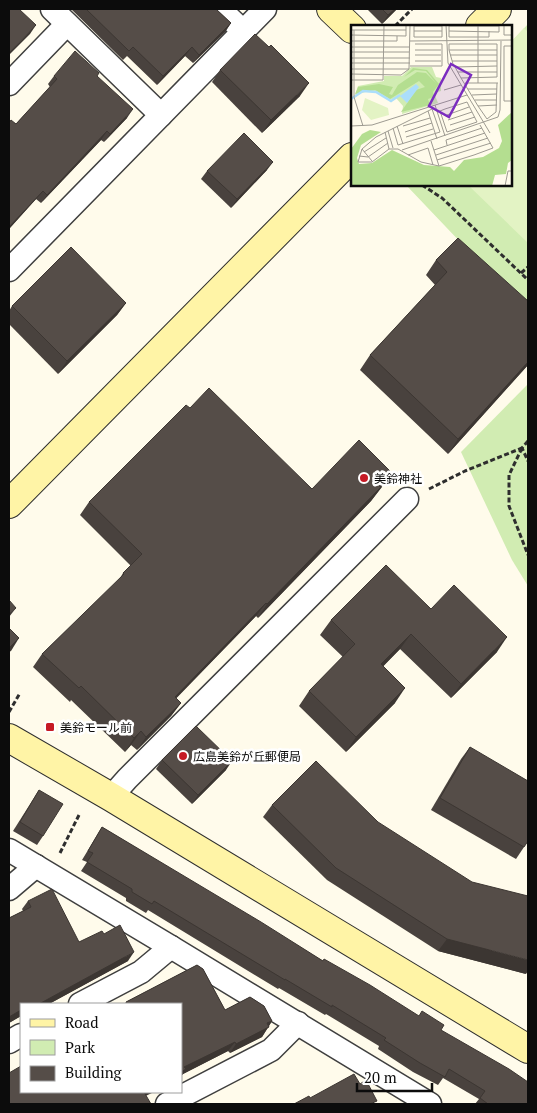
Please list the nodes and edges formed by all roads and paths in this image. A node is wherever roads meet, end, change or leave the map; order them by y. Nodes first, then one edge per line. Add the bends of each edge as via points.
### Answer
1 (220, 9) edge
2 (265, 9) edge
3 (331, 9) edge
4 (412, 9) edge
5 (497, 9) edge
6 (60, 16) edge
7 (396, 25) edge
8 (481, 25) edge
9 (351, 28) edge
10 (243, 32) junction
11 (9, 84) edge
12 (161, 115) junction
13 (351, 158) edge
14 (424, 186) edge
15 (528, 267) edge
16 (9, 270) edge
17 (521, 273) junction
18 (528, 280) edge
19 (528, 441) edge
20 (522, 448) junction
21 (528, 461) edge
22 (407, 499) joint
23 (9, 504) edge
24 (528, 555) edge
25 (20, 693) dead end
26 (9, 712) edge
27 (9, 738) edge
28 (111, 797) junction
29 (80, 813) dead end
30 (9, 850) edge
31 (59, 854) dead end
32 (36, 866) junction
33 (9, 889) edge
34 (171, 947) junction
35 (82, 1003) edge
36 (298, 1023) junction
37 (20, 1036) edge
38 (9, 1042) edge
39 (528, 1049) edge
40 (167, 1104) edge
41 (427, 1104) edge

1 - 10 street
2 - 10 street
3 - 9 street
4 - 7 path
5 - 8 street
6 - 11 street
6 - 12 street
10 - 12 street
12 - 16 street
13 - 23 street
14 - 17 path via 442,198
15 - 17 path
17 - 18 path
19 - 20 path
20 - 21 path
20 - 22 path
20 - 24 path via 509,475 509,506
22 - 28 street
25 - 26 path
27 - 28 street
28 - 39 street
29 - 31 path
30 - 32 street
32 - 33 street
32 - 34 street
34 - 35 street via 140,972
34 - 36 street
36 - 40 street via 271,1050
36 - 41 street
37 - 38 street

